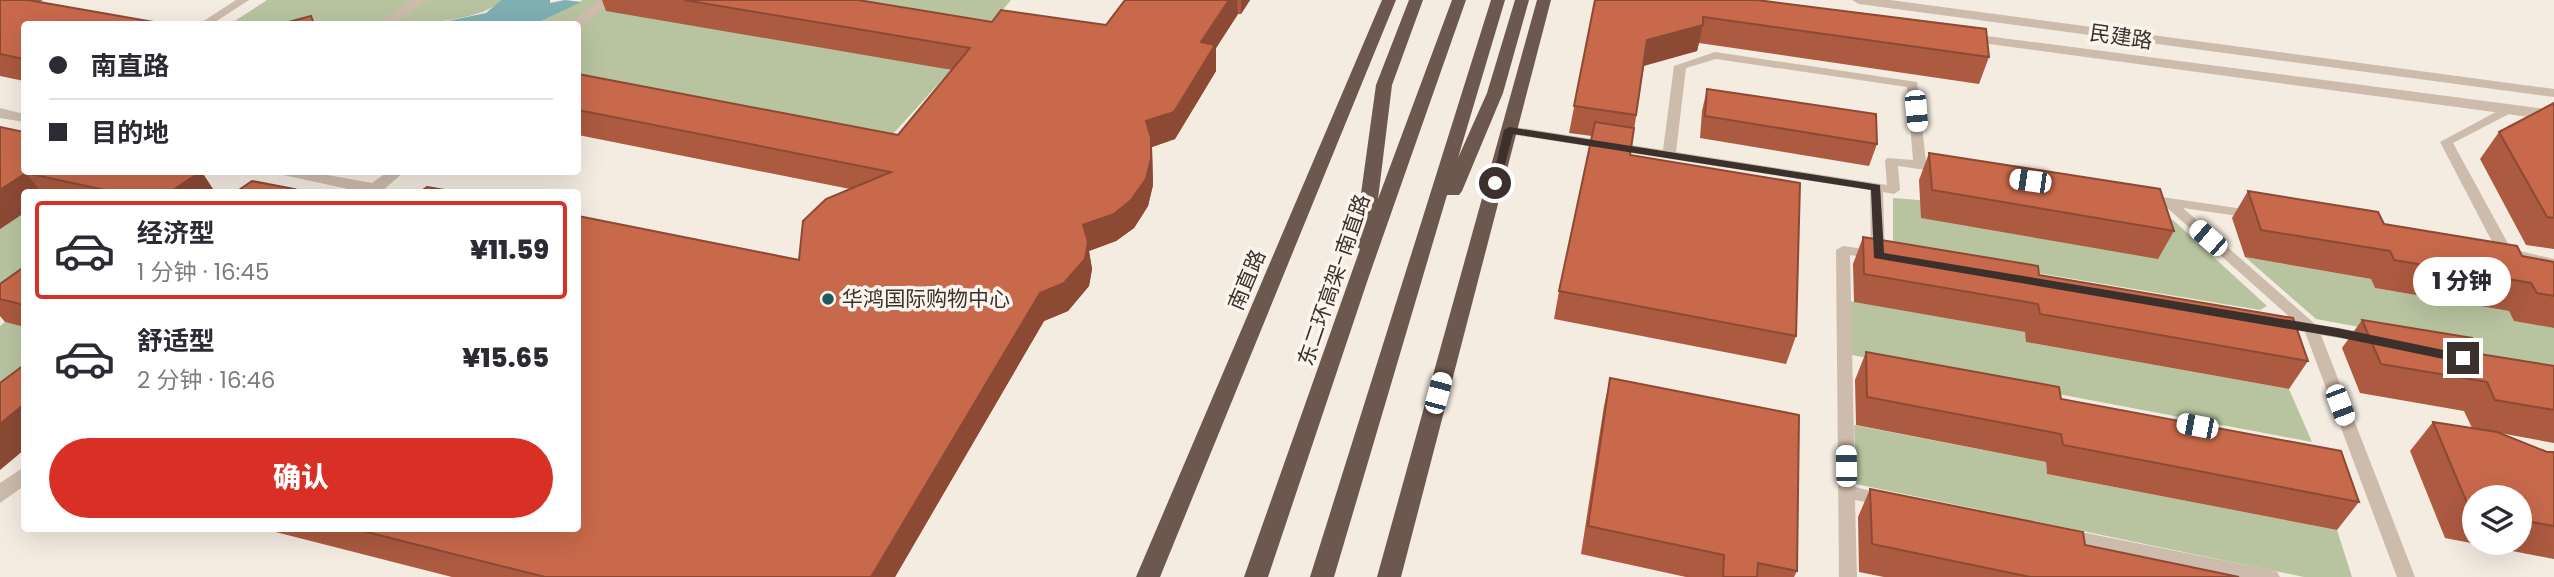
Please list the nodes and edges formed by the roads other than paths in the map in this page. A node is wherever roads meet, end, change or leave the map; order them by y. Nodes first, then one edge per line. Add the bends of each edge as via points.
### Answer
1 (244, 0) edge
2 (420, 0) edge
3 (606, 0) edge
4 (1389, 0) edge
5 (1416, 0) edge
6 (1459, 0) edge
7 (1498, 0) edge
8 (1522, 0) edge
9 (1545, 0) edge
10 (1859, 0) edge
11 (210, 21) edge
12 (390, 21) edge
13 (580, 21) edge
14 (1945, 35) edge
15 (2554, 93) edge
16 (0, 113) edge
17 (2554, 116) edge
18 (21, 117) edge
19 (1509, 130) junction
20 (1669, 155) junction
21 (1920, 165) junction
22 (1948, 169) edge
23 (302, 175) edge
24 (392, 175) edge
25 (1876, 187) junction
26 (363, 189) edge
27 (375, 189) edge
28 (2140, 198) edge
29 (2167, 202) junction
30 (2262, 216) edge
31 (2554, 263) edge
32 (1358, 279) junction
33 (1414, 282) junction
34 (2257, 319) edge
35 (2311, 328) junction
36 (2390, 342) edge
37 (21, 478) edge
38 (1847, 492) junction
39 (0, 495) edge
40 (1902, 503) edge
41 (2052, 533) edge
42 (1148, 577) edge
43 (1256, 577) edge
44 (1322, 577) edge
45 (1389, 577) edge
46 (1848, 577) edge
47 (2271, 577) edge
48 (2406, 577) edge

1 - 11 lane
2 - 12 street
3 - 13 street
4 - 42 highway, 南直路
5 - 32 highway via 1384,86
6 - 32 highway, 东二环高架-南直路
7 - 33 highway
8 - 33 highway via 1495,93
9 - 19 highway
10 - 15 street, 民建路
14 - 17 street, 民建路
16 - 18 street
17 - 31 lane via 2507,110 2446,142 2499,251
19 - 20 lane
19 - 45 highway
20 - 21 lane via 1680,66 1714,55 1913,84
20 - 25 lane
21 - 22 lane
21 - 25 lane via 1891,161 1895,190
23 - 26 street
24 - 27 street
25 - 38 lane via 1885,257 1843,250 1851,361
28 - 29 lane
29 - 30 lane
29 - 35 lane
32 - 43 highway, 东二环高架-南直路
33 - 44 highway
34 - 35 lane
35 - 36 lane
35 - 48 lane via 2353,455
37 - 39 street
38 - 40 lane
38 - 46 lane
41 - 47 lane

